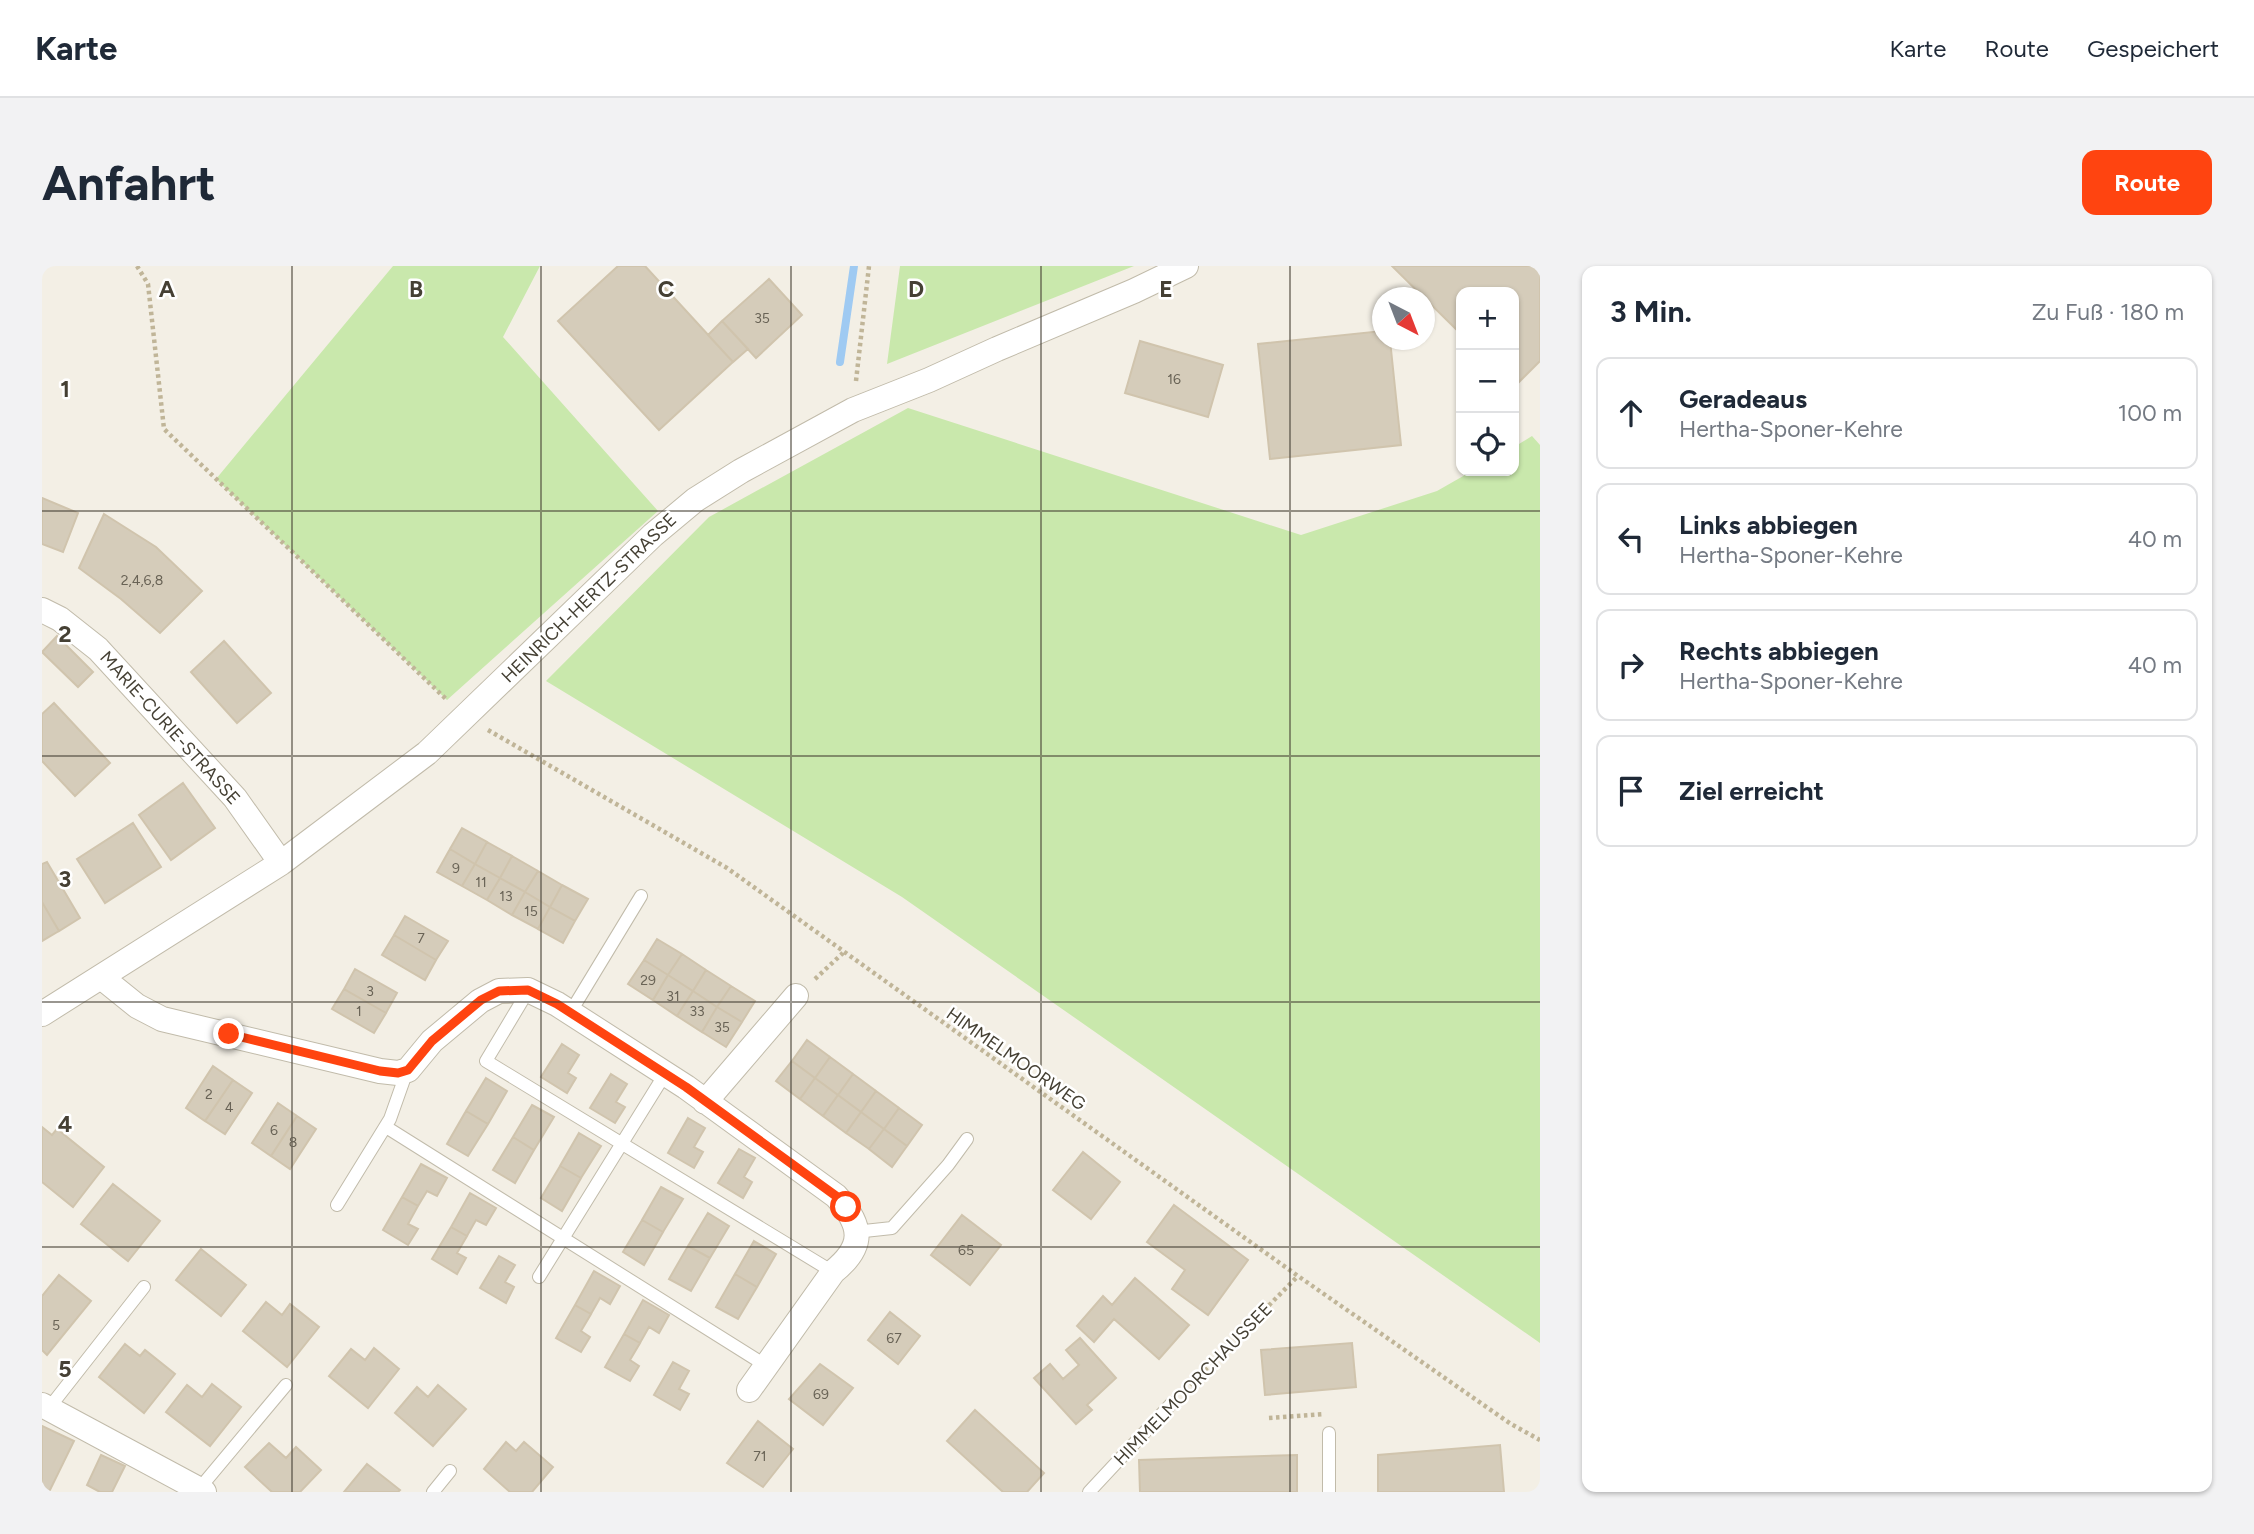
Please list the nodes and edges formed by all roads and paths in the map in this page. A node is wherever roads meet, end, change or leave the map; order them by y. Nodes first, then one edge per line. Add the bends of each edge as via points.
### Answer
1 (137, 266) edge
2 (869, 266) edge
3 (1186, 266) edge
4 (853, 410) junction
5 (42, 610) edge
6 (466, 717) junction
7 (281, 863) junction
8 (641, 896) dead end
9 (843, 953) junction
10 (101, 977) junction
11 (528, 990) junction
12 (796, 996) joint
13 (570, 1013) junction
14 (42, 1014) edge
15 (408, 1070) junction
16 (665, 1074) junction
17 (705, 1102) junction
18 (386, 1126) junction
19 (967, 1139) dead end
20 (622, 1143) junction
21 (337, 1205) dead end
22 (855, 1232) junction
23 (562, 1237) junction
24 (833, 1272) junction
25 (1298, 1276) junction
26 (539, 1277) dead end
27 (144, 1287) dead end
28 (765, 1365) junction
29 (286, 1385) dead end
30 (749, 1390) dead end
31 (1172, 1403) joint
32 (45, 1407) edge
33 (1326, 1414) dead end
34 (1269, 1418) dead end
35 (1329, 1433) dead end
36 (1540, 1440) edge
37 (450, 1471) dead end
38 (202, 1491) edge
39 (433, 1492) edge
40 (1089, 1492) edge
41 (1329, 1492) edge

1 - 6 path, HIMMELMOORWEG via 148,284 164,429
2 - 4 path
3 - 4 street, HEINRICH-HERTZ-STRASSE
4 - 6 street, HEINRICH-HERTZ-STRASSE via 695,500
5 - 7 street, MARIE-CURIE-STRASSE via 99,649 235,798
6 - 7 street, HEINRICH-HERTZ-STRASSE via 427,753
6 - 9 path, HIMMELMOORWEG via 727,868
7 - 10 street, HEINRICH-HERTZ-STRASSE
8 - 13 lane
9 - 12 path
9 - 25 path, HIMMELMOORWEG
10 - 14 street, HEINRICH-HERTZ-STRASSE
10 - 15 street via 162,1019 380,1071
11 - 13 street
11 - 15 street via 499,991 481,1000 432,1041
11 - 20 lane via 486,1061
12 - 17 street
13 - 16 street
15 - 18 lane
16 - 17 street
16 - 20 lane
17 - 22 street via 836,1196 853,1219
18 - 21 lane
18 - 23 lane
19 - 22 lane via 892,1228
20 - 23 lane
20 - 24 lane
22 - 24 street via 855,1250
23 - 26 lane
23 - 28 lane
24 - 28 street
25 - 31 path, HIMMELMOORCHAUSSEE
25 - 36 path, HIMMELMOORWEG
27 - 32 lane
28 - 30 street
29 - 38 lane
31 - 40 lane, HIMMELMOORCHAUSSEE
32 - 38 street
33 - 34 path
35 - 41 lane
37 - 39 lane

